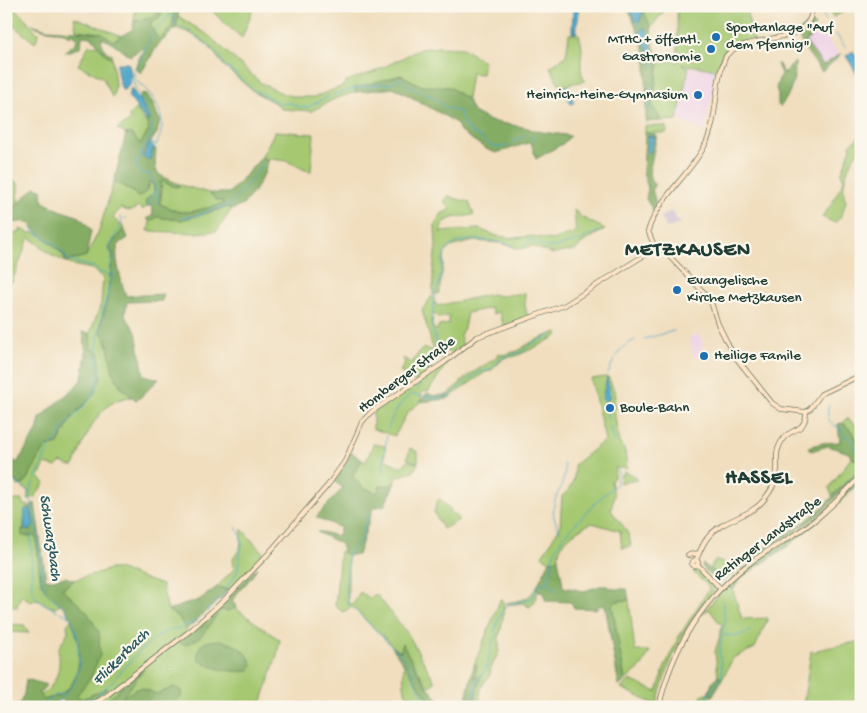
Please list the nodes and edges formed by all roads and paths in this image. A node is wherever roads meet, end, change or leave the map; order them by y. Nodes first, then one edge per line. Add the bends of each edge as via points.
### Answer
1 (812, 6) edge
2 (654, 246) junction
3 (861, 375) edge
4 (806, 412) junction
5 (861, 476) edge
6 (699, 553) junction
7 (688, 555) dead end
8 (713, 580) junction
9 (726, 583) junction
10 (720, 588) junction
11 (82, 707) edge
12 (659, 707) edge

1 - 2 main road via 809,20 798,30 741,46 726,56 708,138 653,220 648,231
2 - 4 main road via 670,257 710,299 732,352 772,403 782,410
2 - 11 main road, Homberger Straße via 650,252 565,305 477,337 371,412 362,422 345,461 323,493 268,554 191,630 106,696
3 - 4 main road via 821,394
4 - 6 main road via 805,421 798,430 785,436 776,452 776,477 767,497 713,532
5 - 9 main road, Ratinger Landstraße via 818,518
6 - 7 main road
6 - 8 main road via 692,564 698,565
8 - 9 main road
8 - 10 main road
9 - 10 main road, Ratinger Landstraße
10 - 12 main road, Ratinger Landstraße via 679,646

